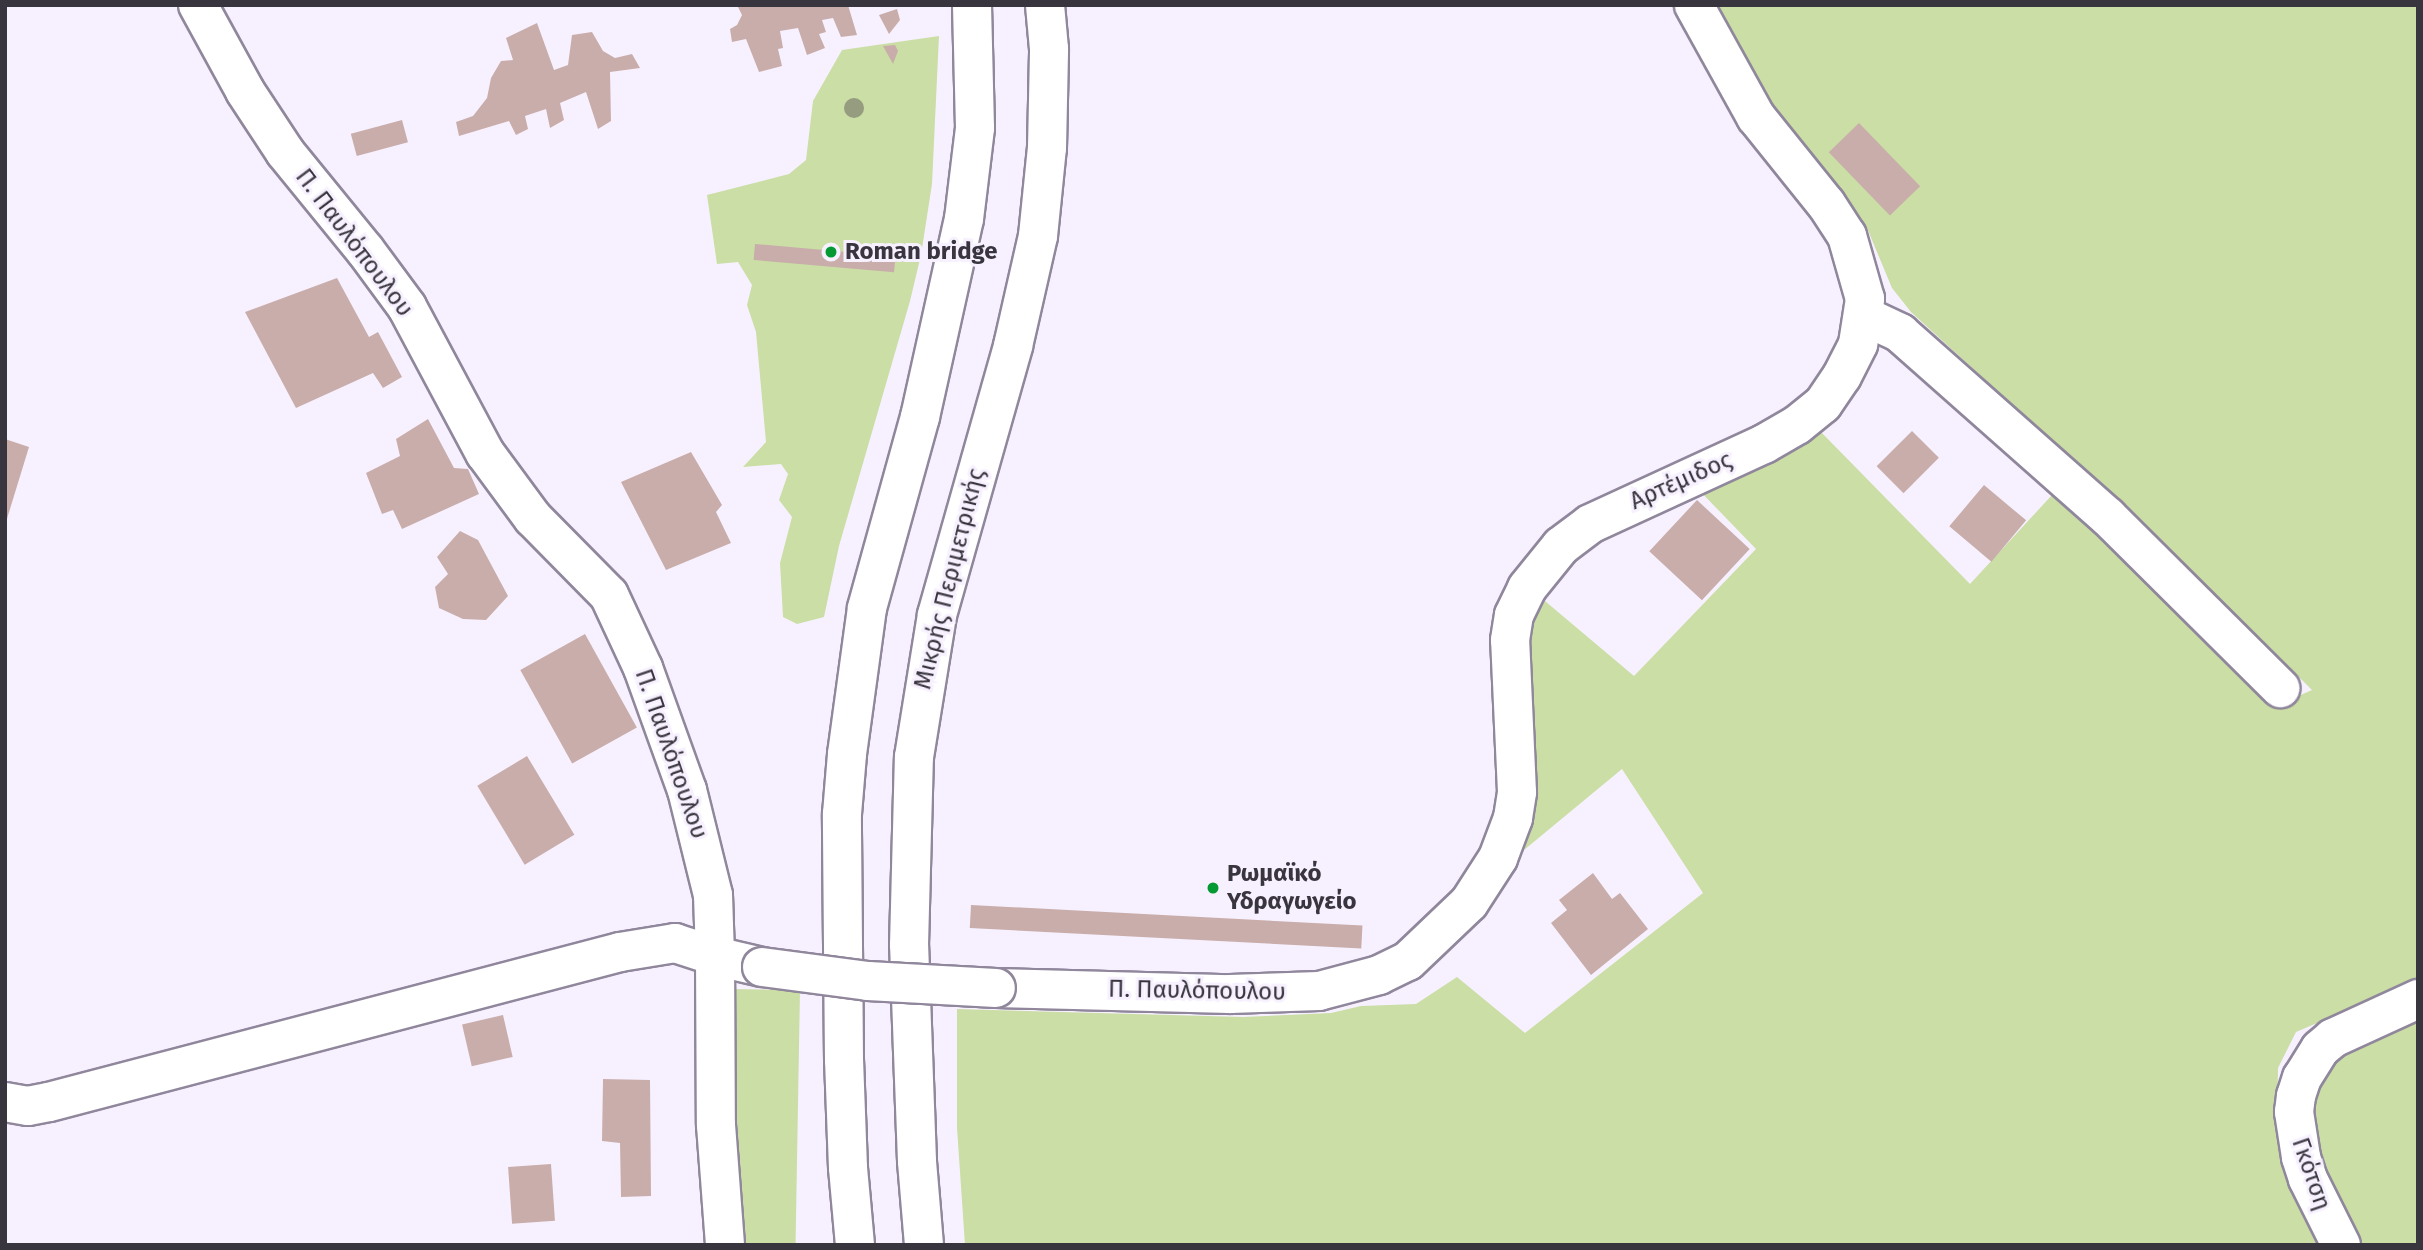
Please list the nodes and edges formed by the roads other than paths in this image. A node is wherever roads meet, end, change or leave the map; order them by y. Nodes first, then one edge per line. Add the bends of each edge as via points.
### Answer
1 (198, 5) edge
2 (972, 5) edge
3 (1045, 5) edge
4 (1694, 5) edge
5 (1864, 316) junction
6 (2280, 688) dead end
7 (715, 956) junction
8 (1394, 968) joint
9 (2418, 999) edge
10 (5, 1102) edge
11 (725, 1245) edge
12 (855, 1245) edge
13 (924, 1245) edge
14 (2341, 1245) edge

1 - 7 street, Π. Παυλόπουλου via 285,152 407,307 485,453 533,518 609,595 643,668 687,790 713,895
2 - 12 street via 975,128 964,219 920,417 867,608 847,754 842,814 844,1060
3 - 13 street, Μικρής Περιμετρικής via 1047,148 1038,236 1013,346 937,615 914,757 909,957
4 - 5 street, Αρτέμιδος via 1756,117 1847,236 1862,283
5 - 6 street via 1900,333 2108,517
5 - 8 street, Αρτέμιδος via 1853,359 1814,413 1764,444 1590,524 1543,566 1514,615 1510,640 1517,792 1506,839 1469,904 1426,946
7 - 8 street, Π. Παυλόπουλου, bridge via 868,981 996,988 1286,993 1342,985
7 - 10 street via 675,943 620,952 49,1102 28,1106
7 - 11 street via 716,1125
9 - 14 street, Γκότση via 2333,1038 2320,1049 2296,1096 2301,1157

